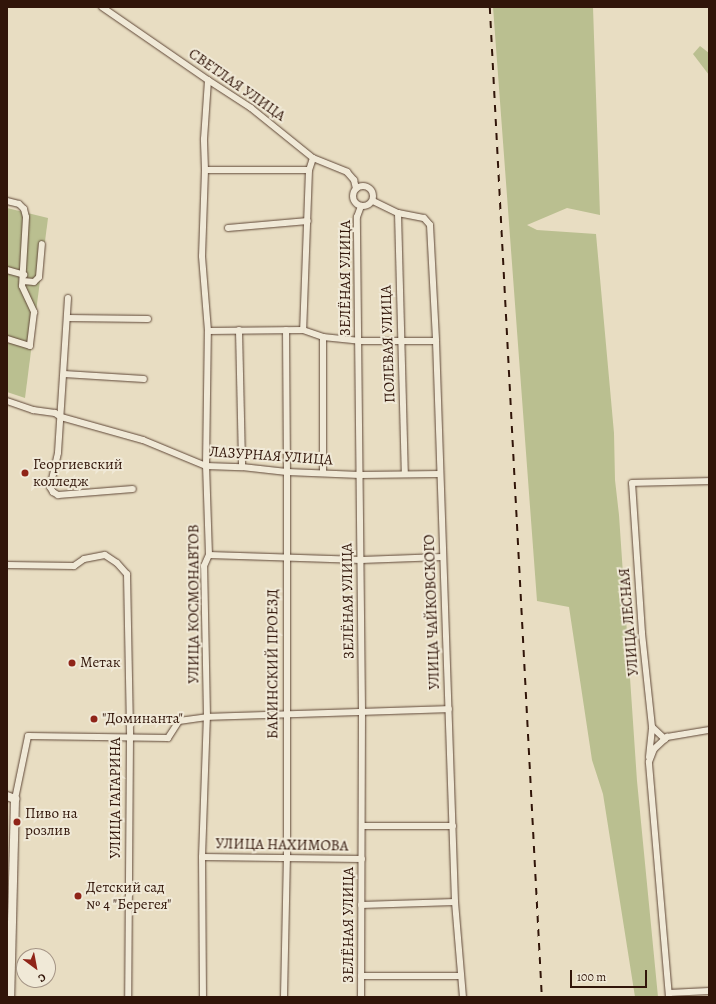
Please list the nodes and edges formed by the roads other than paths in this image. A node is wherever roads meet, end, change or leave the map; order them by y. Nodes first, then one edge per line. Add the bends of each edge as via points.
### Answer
1 (102, 7) edge
2 (208, 80) junction
3 (313, 158) junction
4 (205, 170) junction
5 (309, 170) junction
6 (356, 189) junction
7 (7, 201) edge
8 (373, 201) junction
9 (361, 206) junction
10 (398, 213) junction
11 (308, 221) junction
12 (228, 228) dead end
13 (42, 244) dead end
14 (7, 270) edge
15 (23, 278) junction
16 (68, 298) dead end
17 (67, 318) junction
18 (148, 319) dead end
19 (239, 330) junction
20 (286, 330) junction
21 (303, 330) junction
22 (208, 331) junction
23 (323, 337) junction
24 (7, 339) edge
25 (360, 341) junction
26 (400, 341) junction
27 (436, 341) junction
28 (64, 374) junction
29 (144, 379) dead end
30 (7, 401) edge
31 (61, 417) junction
32 (206, 466) junction
33 (242, 467) junction
34 (287, 472) junction
35 (323, 473) junction
36 (405, 474) junction
37 (440, 474) junction
38 (360, 475) junction
39 (709, 481) edge
40 (133, 490) dead end
41 (209, 554) junction
42 (287, 557) junction
43 (442, 557) junction
44 (361, 560) junction
45 (7, 565) edge
46 (449, 709) junction
47 (362, 711) junction
48 (286, 715) junction
49 (206, 717) junction
50 (652, 727) junction
51 (709, 730) edge
52 (130, 737) junction
53 (665, 739) junction
54 (649, 757) junction
55 (11, 798) edge
56 (362, 826) junction
57 (453, 826) junction
58 (202, 856) junction
59 (286, 858) junction
60 (362, 859) junction
61 (456, 902) junction
62 (361, 905) junction
63 (361, 976) junction
64 (461, 976) junction
65 (709, 991) edge
66 (669, 995) edge
67 (10, 997) edge
68 (128, 997) edge
69 (203, 997) edge
70 (284, 997) edge
71 (361, 997) edge
72 (462, 997) edge

1 - 2 street, СВЕТЛАЯ УЛИЦА
2 - 3 street, СВЕТЛАЯ УЛИЦА via 251,108
2 - 4 street, УЛИЦА КОСМОНАВТОВ via 204,139
3 - 5 street
3 - 6 street, СВЕТЛАЯ УЛИЦА via 347,172 354,180
4 - 5 street
4 - 22 street, УЛИЦА КОСМОНАВТОВ via 202,256
5 - 11 street
6 - 8 street via 369,188 373,193
6 - 9 street via 354,199
7 - 15 street via 19,204 24,209 26,217
8 - 9 street
8 - 10 street
9 - 25 street, ЗЕЛЁНАЯ УЛИЦА via 358,217
10 - 26 street, ПОЛЕВАЯ УЛИЦА
10 - 27 street, УЛИЦА ЧАЙКОВСКОГО via 424,218 430,225
11 - 12 street
11 - 21 street
13 - 15 street via 39,277 34,282
14 - 15 street
15 - 24 street via 22,286 34,312 30,346
16 - 17 street
17 - 18 street
17 - 28 street
19 - 20 street
19 - 22 street
19 - 33 street
20 - 21 street
20 - 34 street, БАКИНСКИЙ ПРОЕЗД
21 - 23 street
22 - 32 street, УЛИЦА КОСМОНАВТОВ
23 - 25 street
23 - 35 street
25 - 26 street
25 - 38 street, ЗЕЛЁНАЯ УЛИЦА
26 - 27 street
26 - 36 street, ПОЛЕВАЯ УЛИЦА
27 - 37 street, УЛИЦА ЧАЙКОВСКОГО
28 - 29 street
28 - 31 street
30 - 31 street, ЛАЗУРНАЯ УЛИЦА via 33,410 55,412
31 - 32 street, ЛАЗУРНАЯ УЛИЦА via 143,440
31 - 40 street via 58,453 50,487 52,492 58,495
32 - 33 street, ЛАЗУРНАЯ УЛИЦА
32 - 41 street, УЛИЦА КОСМОНАВТОВ
33 - 34 street, ЛАЗУРНАЯ УЛИЦА
34 - 35 street, ЛАЗУРНАЯ УЛИЦА
34 - 42 street, БАКИНСКИЙ ПРОЕЗД
35 - 38 street, ЛАЗУРНАЯ УЛИЦА
36 - 37 street, ЛАЗУРНАЯ УЛИЦА
36 - 38 street, ЛАЗУРНАЯ УЛИЦА
37 - 43 street, УЛИЦА ЧАЙКОВСКОГО
38 - 44 street, ЗЕЛЁНАЯ УЛИЦА
39 - 50 street, УЛИЦА ЛЕСНАЯ via 632,483 642,633
41 - 42 street
41 - 49 street, УЛИЦА КОСМОНАВТОВ via 204,566
42 - 44 street
42 - 48 street, БАКИНСКИЙ ПРОЕЗД
43 - 44 street
43 - 46 street, УЛИЦА ЧАЙКОВСКОГО
44 - 47 street, ЗЕЛЁНАЯ УЛИЦА
45 - 52 street, УЛИЦА ГАГАРИНА via 74,566 84,559 105,555 127,574
46 - 47 street
46 - 57 street, УЛИЦА ЧАЙКОВСКОГО
47 - 48 street
47 - 56 street, ЗЕЛЁНАЯ УЛИЦА
48 - 49 street
48 - 59 street, БАКИНСКИЙ ПРОЕЗД
49 - 52 street via 179,720 168,738
49 - 58 street, УЛИЦА КОСМОНАВТОВ
50 - 53 street
50 - 54 street, УЛИЦА ЛЕСНАЯ
51 - 53 street via 678,734
52 - 55 street via 28,736
52 - 68 street, УЛИЦА ГАГАРИНА
53 - 54 street
54 - 66 street, УЛИЦА ЛЕСНАЯ
55 - 67 main road
56 - 57 street
56 - 60 street, ЗЕЛЁНАЯ УЛИЦА
57 - 61 street, УЛИЦА ЧАЙКОВСКОГО
58 - 59 street, УЛИЦА НАХИМОВА
58 - 69 street, УЛИЦА КОСМОНАВТОВ
59 - 60 street, УЛИЦА НАХИМОВА
59 - 70 street, БАКИНСКИЙ ПРОЕЗД
60 - 62 street, ЗЕЛЁНАЯ УЛИЦА
61 - 62 street
61 - 64 street, УЛИЦА ЧАЙКОВСКОГО
62 - 63 street, ЗЕЛЁНАЯ УЛИЦА
63 - 64 street
63 - 71 street, ЗЕЛЁНАЯ УЛИЦА
64 - 72 street, УЛИЦА ЧАЙКОВСКОГО
65 - 66 street

